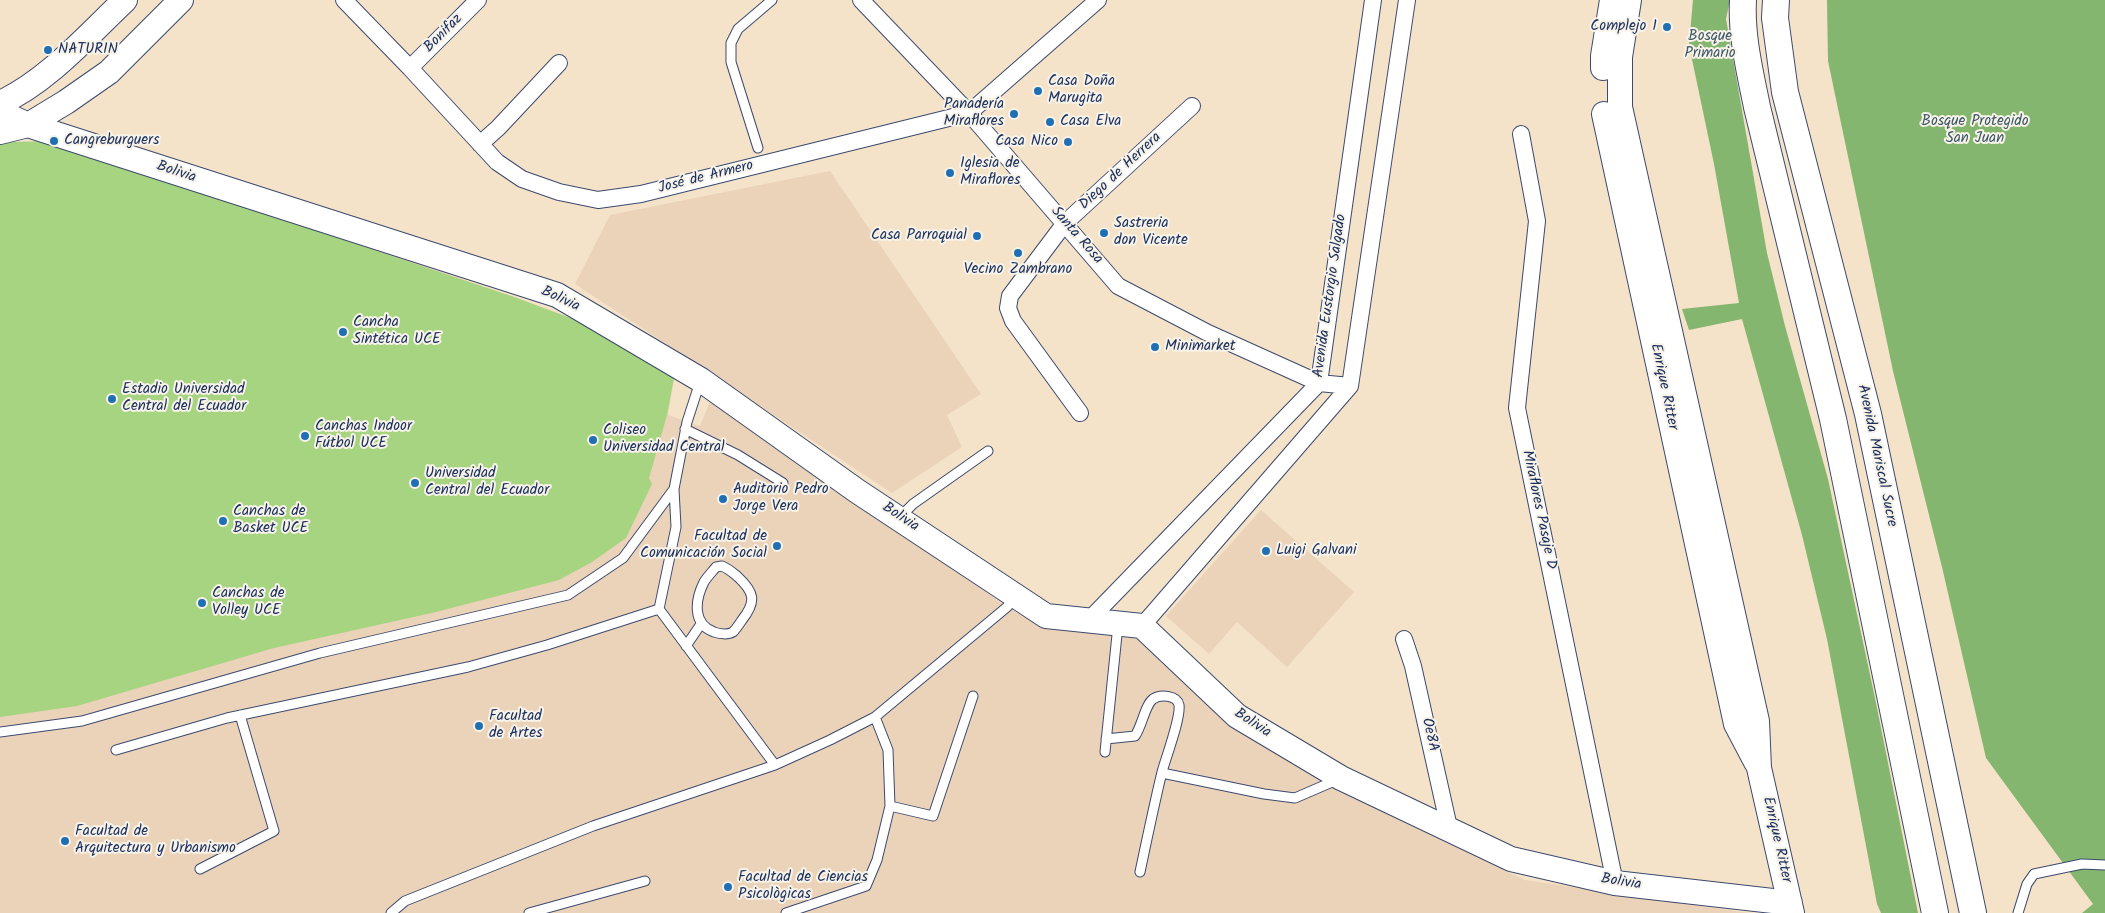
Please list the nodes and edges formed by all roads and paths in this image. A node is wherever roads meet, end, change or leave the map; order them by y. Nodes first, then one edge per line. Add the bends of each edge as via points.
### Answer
1 (126, 0) edge
2 (181, 0) edge
3 (344, 0) edge
4 (478, 0) edge
5 (772, 0) edge
6 (861, 0) edge
7 (1098, 0) edge
8 (1373, 0) edge
9 (1407, 0) edge
10 (1612, 0) edge
11 (1630, 0) edge
12 (1743, 0) edge
13 (1776, 0) edge
14 (1789, 0) edge
15 (559, 63) dead end
16 (410, 68) junction
17 (0, 104) edge
18 (1192, 106) dead end
19 (0, 112) edge
20 (969, 113) junction
21 (1790, 113) junction
22 (1760, 121) junction
23 (28, 125) junction
24 (0, 132) edge
25 (1521, 134) dead end
26 (480, 144) junction
27 (758, 148) dead end
28 (1065, 224) junction
29 (1820, 224) junction
30 (701, 380) junction
31 (1319, 383) junction
32 (1350, 386) junction
33 (1080, 413) dead end
34 (685, 430) junction
35 (988, 452) dead end
36 (783, 483) dead end
37 (674, 489) junction
38 (900, 518) junction
39 (1016, 597) junction
40 (659, 609) junction
41 (1088, 621) junction
42 (701, 624) junction
43 (1118, 625) junction
44 (1142, 626) junction
45 (1404, 640) dead end
46 (686, 646) junction
47 (973, 696) dead end
48 (240, 715) junction
49 (875, 718) junction
50 (0, 732) edge
51 (1106, 739) junction
52 (116, 750) dead end
53 (1105, 752) dead end
54 (775, 765) junction
55 (1759, 768) junction
56 (1162, 773) junction
57 (1341, 778) junction
58 (890, 806) junction
59 (1450, 832) junction
60 (2105, 865) edge
61 (200, 869) dead end
62 (1140, 872) dead end
63 (645, 881) dead end
64 (1615, 883) junction
65 (1791, 908) edge
66 (391, 913) edge
67 (529, 913) edge
68 (786, 913) edge
69 (1935, 913) edge
70 (1973, 913) edge
71 (2018, 913) edge

1 - 17 street via 50,69 17,96
2 - 23 street via 109,72
3 - 16 street, José de Armero
4 - 16 street, Bonifaz
5 - 27 lane via 738,29 731,43 731,62
6 - 20 street, Santa Rosa
7 - 20 street, José de Armero
8 - 31 street, Avenida Eustorgio Salgado
9 - 32 street, Avenida Eustorgio Salgado
10 - 55 street, Enrique Ritter via 1603,56 1604,115 1736,724
11 - 55 street, Enrique Ritter via 1620,57 1620,107 1757,721
12 - 22 main road via 1748,63
13 - 21 main road, Avenida Mariscal Sucre via 1775,18
14 - 29 main road via 1794,68 1810,143
15 - 26 street
16 - 26 street, José de Armero
18 - 28 street, Diego de Herrera
19 - 23 street, Bolivia
20 - 26 street, José de Armero via 641,194 598,200 559,192 522,179 497,162
20 - 28 street, Santa Rosa
21 - 22 main road
21 - 29 main road, Avenida Mariscal Sucre
22 - 69 main road via 1833,419
23 - 24 street
23 - 30 street, Bolivia via 557,295
25 - 64 street, Miraflores Pasaje D via 1537,221 1517,408
28 - 31 street, Santa Rosa via 1118,286 1208,333
28 - 33 street, Diego de Herrera via 1010,296 1008,308 1013,321
29 - 70 main road, Avenida Mariscal Sucre via 1868,414
30 - 34 lane
30 - 38 street, Bolivia
31 - 32 street, Santa Rosa
31 - 41 street, Avenida Eustorgio Salgado
32 - 44 street, Avenida Eustorgio Salgado
34 - 36 lane via 738,455
34 - 37 lane
35 - 38 lane via 913,504
37 - 40 lane via 676,527
37 - 50 lane via 623,558 568,595 320,653 82,721
38 - 39 street, Bolivia
39 - 41 street, Bolivia via 1046,616
39 - 49 lane
40 - 46 lane
40 - 48 lane via 468,667
41 - 43 street, Bolivia
42 - 42 lane via 697,616 704,582 716,567 728,569 750,588 749,611 733,632 718,634
42 - 46 lane
43 - 44 street, Bolivia
43 - 51 lane
44 - 57 street, Bolivia via 1237,716
45 - 59 street, Oe8A via 1413,666
46 - 54 lane
47 - 58 lane via 934,816
48 - 52 lane
48 - 61 lane via 274,831
49 - 54 lane
49 - 58 lane via 888,750
51 - 53 lane
51 - 56 lane via 1135,736 1150,702 1158,696 1172,697 1179,704 1179,710
54 - 66 lane via 593,826 404,901
55 - 65 street, Enrique Ritter
56 - 57 lane via 1296,798
56 - 62 lane
57 - 59 street, Bolivia
58 - 68 lane via 877,860 866,886
59 - 64 street, Bolivia via 1511,859
60 - 71 lane via 2082,864 2034,874 2027,884
63 - 67 lane
64 - 65 street, Bolivia

